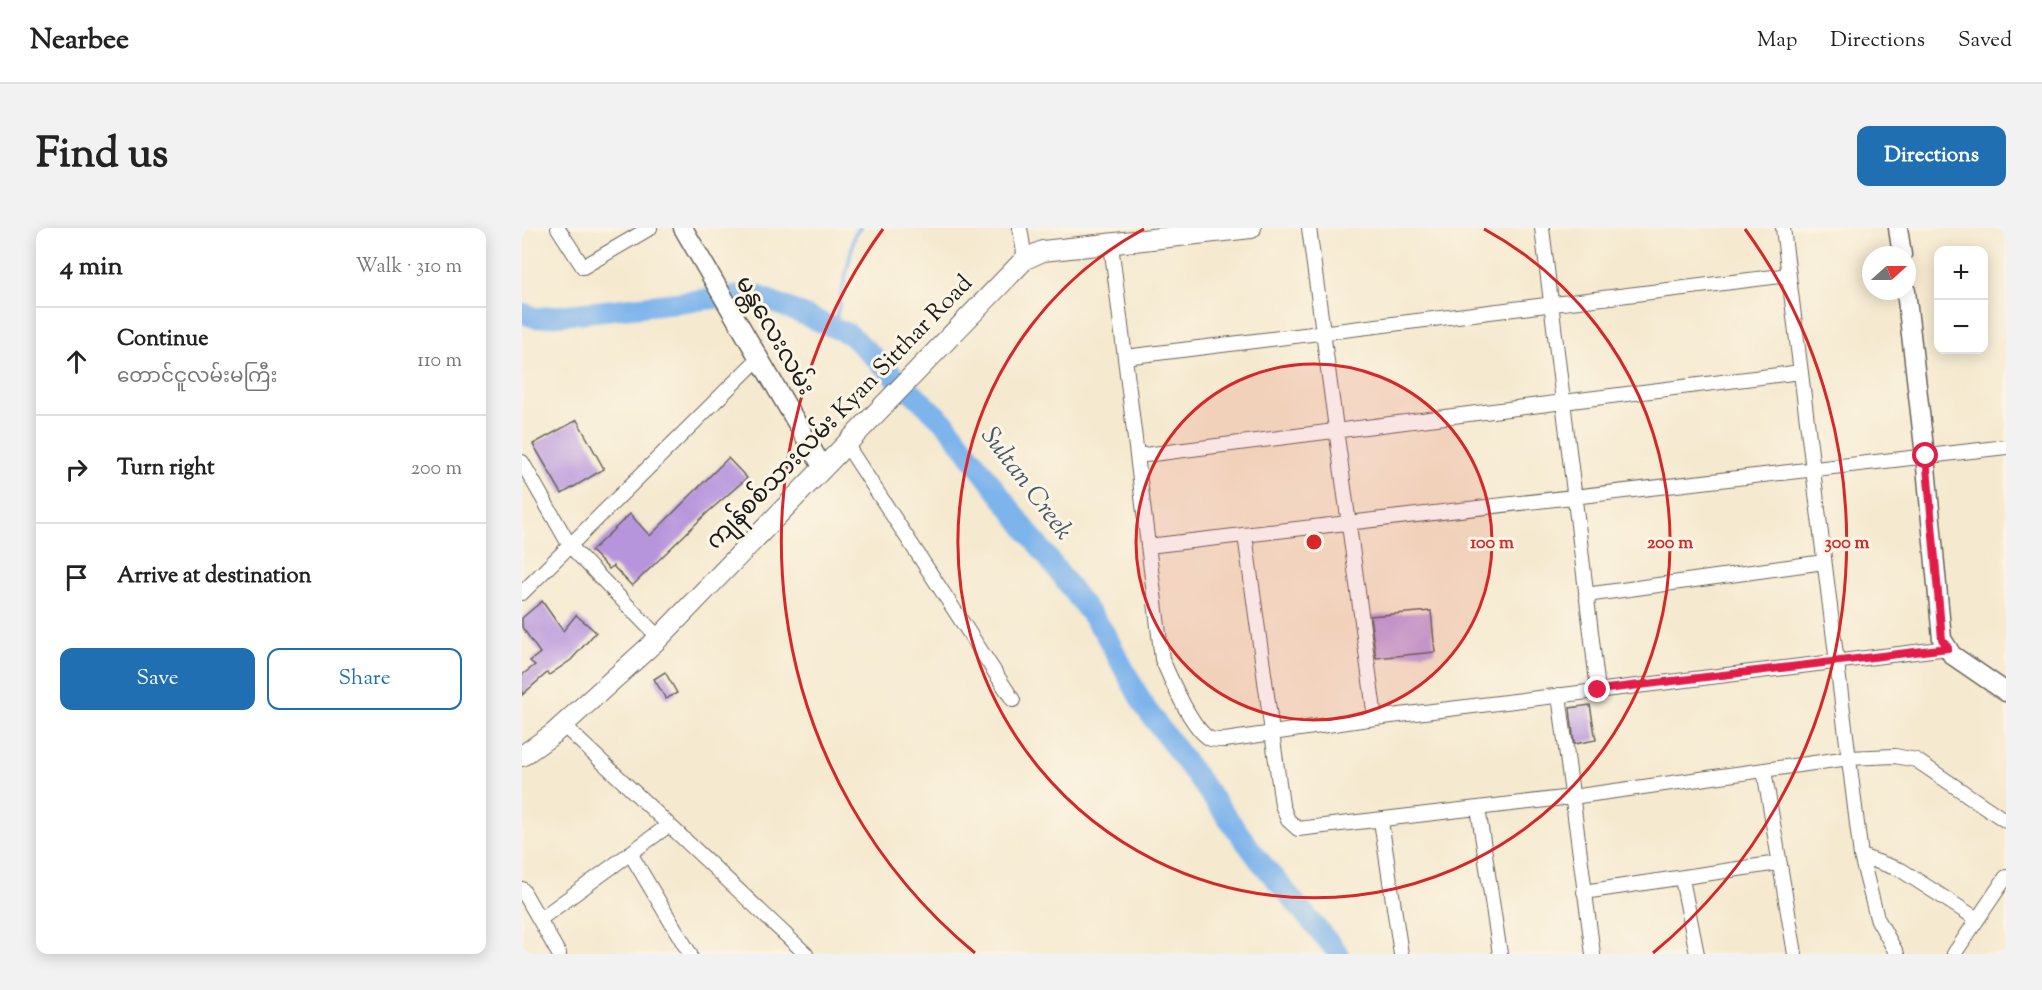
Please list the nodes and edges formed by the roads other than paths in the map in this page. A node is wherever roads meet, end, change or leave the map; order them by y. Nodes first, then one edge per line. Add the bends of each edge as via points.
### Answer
1 (558, 228) edge
2 (651, 228) edge
3 (683, 228) edge
4 (1020, 228) edge
5 (1251, 228) edge
6 (1309, 228) edge
7 (1542, 228) edge
8 (1783, 228) edge
9 (1898, 228) edge
10 (1111, 244) junction
11 (1901, 246) edge
12 (1025, 259) junction
13 (1789, 275) junction
14 (1907, 300) edge
15 (1551, 304) junction
16 (1323, 333) junction
17 (1125, 357) junction
18 (759, 358) junction
19 (1801, 372) junction
20 (1563, 402) junction
21 (1337, 431) junction
22 (846, 444) junction
23 (2006, 447) edge
24 (1137, 456) junction
25 (1926, 456) junction
26 (522, 462) edge
27 (823, 468) junction
28 (1813, 469) junction
29 (1574, 497) junction
30 (1349, 523) junction
31 (1245, 535) junction
32 (570, 546) junction
33 (1148, 546) junction
34 (1824, 562) junction
35 (522, 593) edge
36 (1586, 595) junction
37 (659, 638) junction
38 (1948, 648) junction
39 (1837, 663) junction
40 (1598, 690) junction
41 (2006, 692) edge
42 (1559, 695) junction
43 (1013, 700) dead end
44 (1375, 718) junction
45 (563, 725) junction
46 (1272, 732) junction
47 (522, 756) edge
48 (1849, 758) junction
49 (1764, 770) junction
50 (1572, 797) junction
51 (1478, 808) junction
52 (1381, 820) junction
53 (2006, 821) edge
54 (669, 825) junction
55 (630, 853) junction
56 (1861, 856) junction
57 (1778, 862) junction
58 (2006, 877) edge
59 (1682, 879) junction
60 (522, 889) edge
61 (1584, 892) junction
62 (540, 919) junction
63 (1977, 919) junction
64 (559, 954) edge
65 (690, 954) edge
66 (806, 954) edge
67 (1401, 954) edge
68 (1500, 954) edge
69 (1593, 954) edge
70 (1696, 954) edge
71 (1796, 954) edge
72 (1897, 954) edge
73 (1954, 954) edge

1 - 2 street via 583,267
3 - 18 street, မန္တလေးလမ်း
4 - 12 street
5 - 10 main road, ကျန်စစ်သားလမ်း Kyan Sitthar Road
6 - 16 street
7 - 15 street
8 - 13 street
9 - 11 street
10 - 12 main road, ကျန်စစ်သားလမ်း Kyan Sitthar Road via 1044,251
10 - 17 street
12 - 22 main road, ကျန်စစ်သားလမ်း Kyan Sitthar Road
13 - 15 street
13 - 19 street
14 - 25 street
15 - 16 street
15 - 20 street
16 - 17 street
16 - 21 street
17 - 24 street
18 - 27 street, မန္တလေးလမ်း
18 - 32 street
19 - 20 street
19 - 28 street
20 - 21 street
20 - 29 street
21 - 24 street
21 - 30 street
22 - 27 main road, ကျန်စစ်သားလမ်း Kyan Sitthar Road
22 - 43 street
23 - 25 street
24 - 33 street
25 - 28 street
25 - 38 street via 1942,639
26 - 32 street
27 - 37 main road, ကျန်စစ်သားလမ်း Kyan Sitthar Road
28 - 29 street
28 - 34 street
29 - 30 street
29 - 36 street
30 - 31 street
30 - 44 street
31 - 33 street
31 - 46 street
32 - 35 street
32 - 37 street
33 - 46 street via 1161,659 1199,728 1209,738 1225,741
34 - 36 street
34 - 39 street
36 - 40 street
37 - 45 main road, ကျန်စစ်သားလမ်း Kyan Sitthar Road
38 - 39 street
38 - 41 street via 1952,655
39 - 40 street
39 - 48 street
40 - 42 street
42 - 44 street
42 - 50 street
44 - 46 street
45 - 47 main road, ကျန်စစ်သားလမ်း Kyan Sitthar Road
45 - 54 street
46 - 52 street via 1282,805 1288,820 1298,829
48 - 49 street
48 - 53 street via 1895,756 1916,760
48 - 56 street
49 - 50 street
49 - 57 street
50 - 51 street
50 - 61 street
51 - 52 street
51 - 68 street
52 - 67 street
54 - 55 street
54 - 66 street
55 - 62 street
55 - 65 street
56 - 63 street via 1901,870
56 - 72 street via 1877,918
57 - 59 street
57 - 71 street
58 - 63 street
59 - 61 street
59 - 70 street
60 - 62 street
61 - 69 street
62 - 64 street
63 - 73 street

